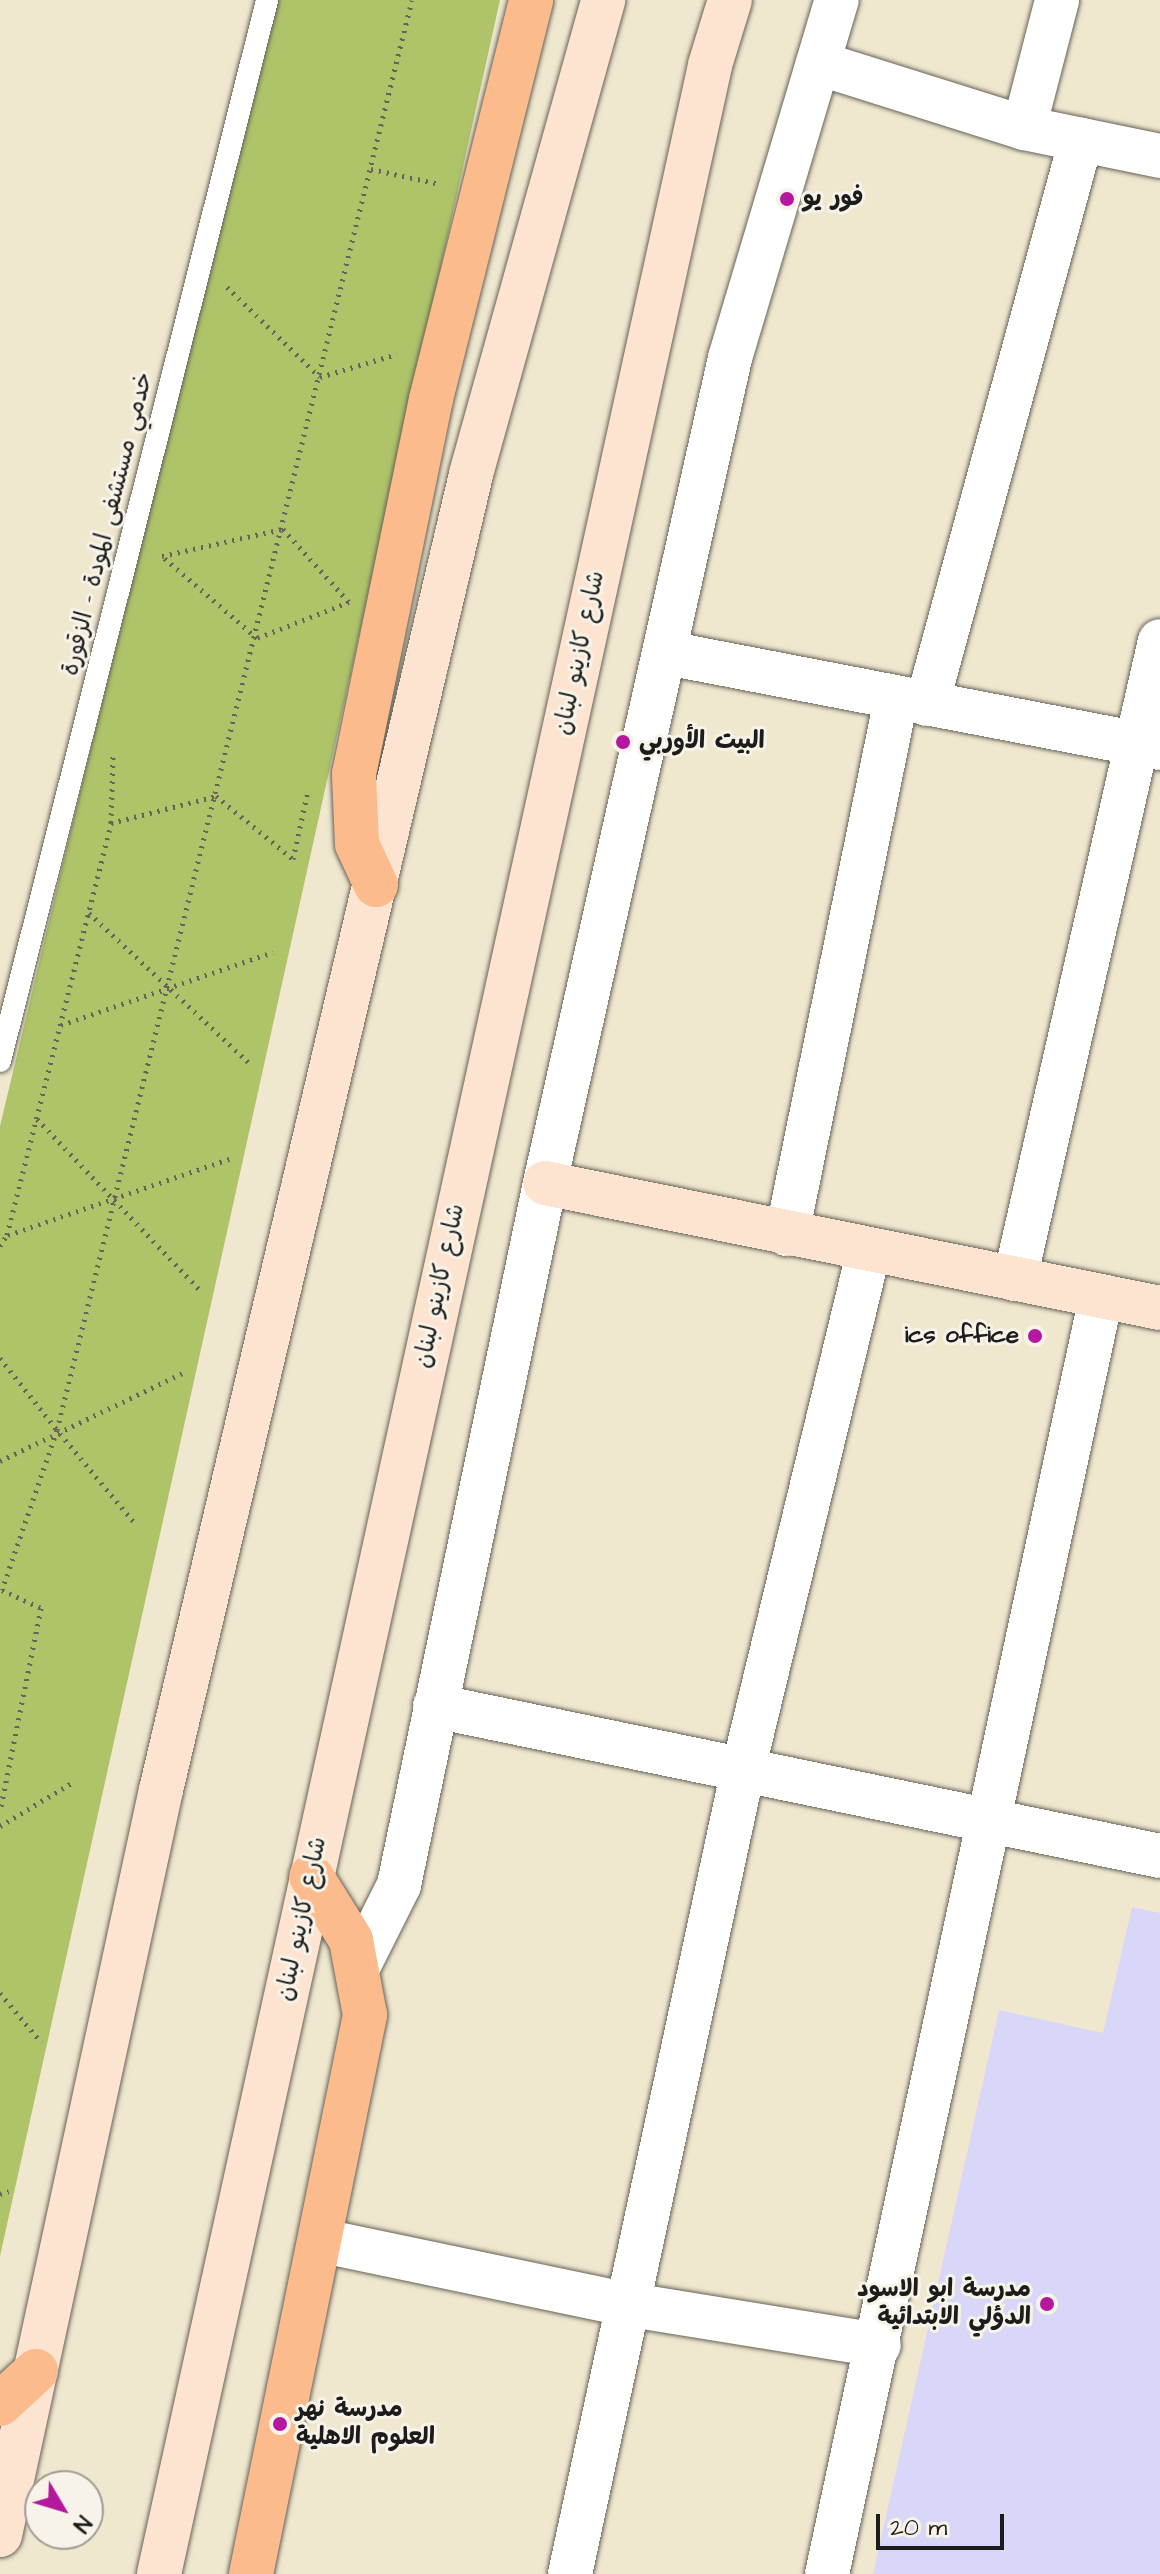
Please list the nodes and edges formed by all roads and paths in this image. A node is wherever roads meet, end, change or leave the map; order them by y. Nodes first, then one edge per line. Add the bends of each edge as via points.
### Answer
1 (267, 0) edge
2 (412, 0) edge
3 (531, 0) edge
4 (603, 0) edge
5 (730, 0) edge
6 (837, 0) edge
7 (1057, 0) edge
8 (818, 63) junction
9 (1024, 128) junction
10 (1081, 140) junction
11 (1160, 156) edge
12 (371, 169) junction
13 (447, 185) dead end
14 (231, 272) dead end
15 (227, 287) junction
16 (223, 302) dead end
17 (405, 352) dead end
18 (320, 377) junction
19 (283, 529) junction
20 (165, 541) dead end
21 (162, 556) junction
22 (158, 571) dead end
23 (257, 638) junction
24 (1160, 641) edge
25 (667, 653) junction
26 (911, 702) junction
27 (117, 740) dead end
28 (1148, 746) edge
29 (216, 796) junction
30 (111, 823) junction
31 (293, 859) dead end
32 (376, 885) junction
33 (89, 913) junction
34 (273, 952) dead end
35 (168, 987) junction
36 (61, 1025) junction
37 (0, 1061) edge
38 (248, 1062) dead end
39 (37, 1119) junction
40 (229, 1159) dead end
41 (545, 1183) junction
42 (114, 1200) junction
43 (787, 1234) junction
44 (7, 1235) junction
45 (0, 1246) edge
46 (869, 1250) junction
47 (1015, 1279) junction
48 (202, 1292) dead end
49 (1101, 1297) junction
50 (1160, 1308) edge
51 (0, 1358) edge
52 (185, 1372) dead end
53 (57, 1430) junction
54 (0, 1461) edge
55 (133, 1521) dead end
56 (435, 1706) junction
57 (743, 1770) junction
58 (75, 1781) dead end
59 (0, 1812) edge
60 (991, 1821) junction
61 (0, 1826) edge
62 (1160, 1856) edge
63 (311, 1876) junction
64 (359, 1965) junction
65 (0, 1993) edge
66 (41, 2042) dead end
67 (9, 2191) dead end
68 (0, 2194) edge
69 (323, 2241) junction
70 (625, 2304) junction
71 (879, 2345) junction
72 (36, 2371) junction
73 (0, 2404) edge
74 (0, 2535) edge
75 (159, 2574) edge
76 (251, 2574) edge
77 (570, 2574) edge
78 (827, 2574) edge

1 - 37 lane, خدمي مستشفى المودة - الزقورة
2 - 12 path
3 - 32 main road via 431,399 353,786 357,844
4 - 32 main road via 471,474
5 - 63 main road, شارع كازينو لبنان via 710,65
6 - 8 street
7 - 9 street
8 - 9 street
8 - 25 street via 730,358
9 - 10 street
10 - 11 street
10 - 26 street
12 - 13 path
12 - 18 path
14 - 15 path
15 - 16 path
15 - 18 path
17 - 18 path
18 - 19 path
19 - 21 path
19 - 23 path
19 - 23 path via 349,602
20 - 21 path
21 - 22 path
21 - 23 path
23 - 29 path
24 - 28 street
25 - 26 street
25 - 41 street
26 - 28 street
26 - 43 street
27 - 30 path
28 - 47 street
29 - 30 path
29 - 31 path
29 - 35 path
30 - 33 path
32 - 72 main road via 161,1790
33 - 35 path
33 - 36 path
34 - 35 path
35 - 36 path
35 - 38 path
35 - 42 path
36 - 39 path
39 - 42 path
39 - 44 path
40 - 42 path
41 - 43 main road
41 - 56 street
42 - 44 path
42 - 48 path
42 - 53 path
43 - 46 main road
44 - 45 path
46 - 47 main road
46 - 57 street
47 - 49 main road
49 - 50 main road
49 - 60 street
51 - 53 path
52 - 53 path
53 - 54 path
53 - 55 path
53 - 59 path via 2,1590 41,1608
56 - 57 street
56 - 64 street via 399,1885
57 - 60 street
57 - 70 street
58 - 61 path
60 - 62 street
60 - 71 street
63 - 64 main road via 341,1918
63 - 75 main road, شارع كازينو لبنان
64 - 69 main road via 365,2015
65 - 66 path
67 - 68 path
69 - 70 street
69 - 76 main road
70 - 71 street
70 - 77 street
71 - 78 street
72 - 73 main road
72 - 74 main road

